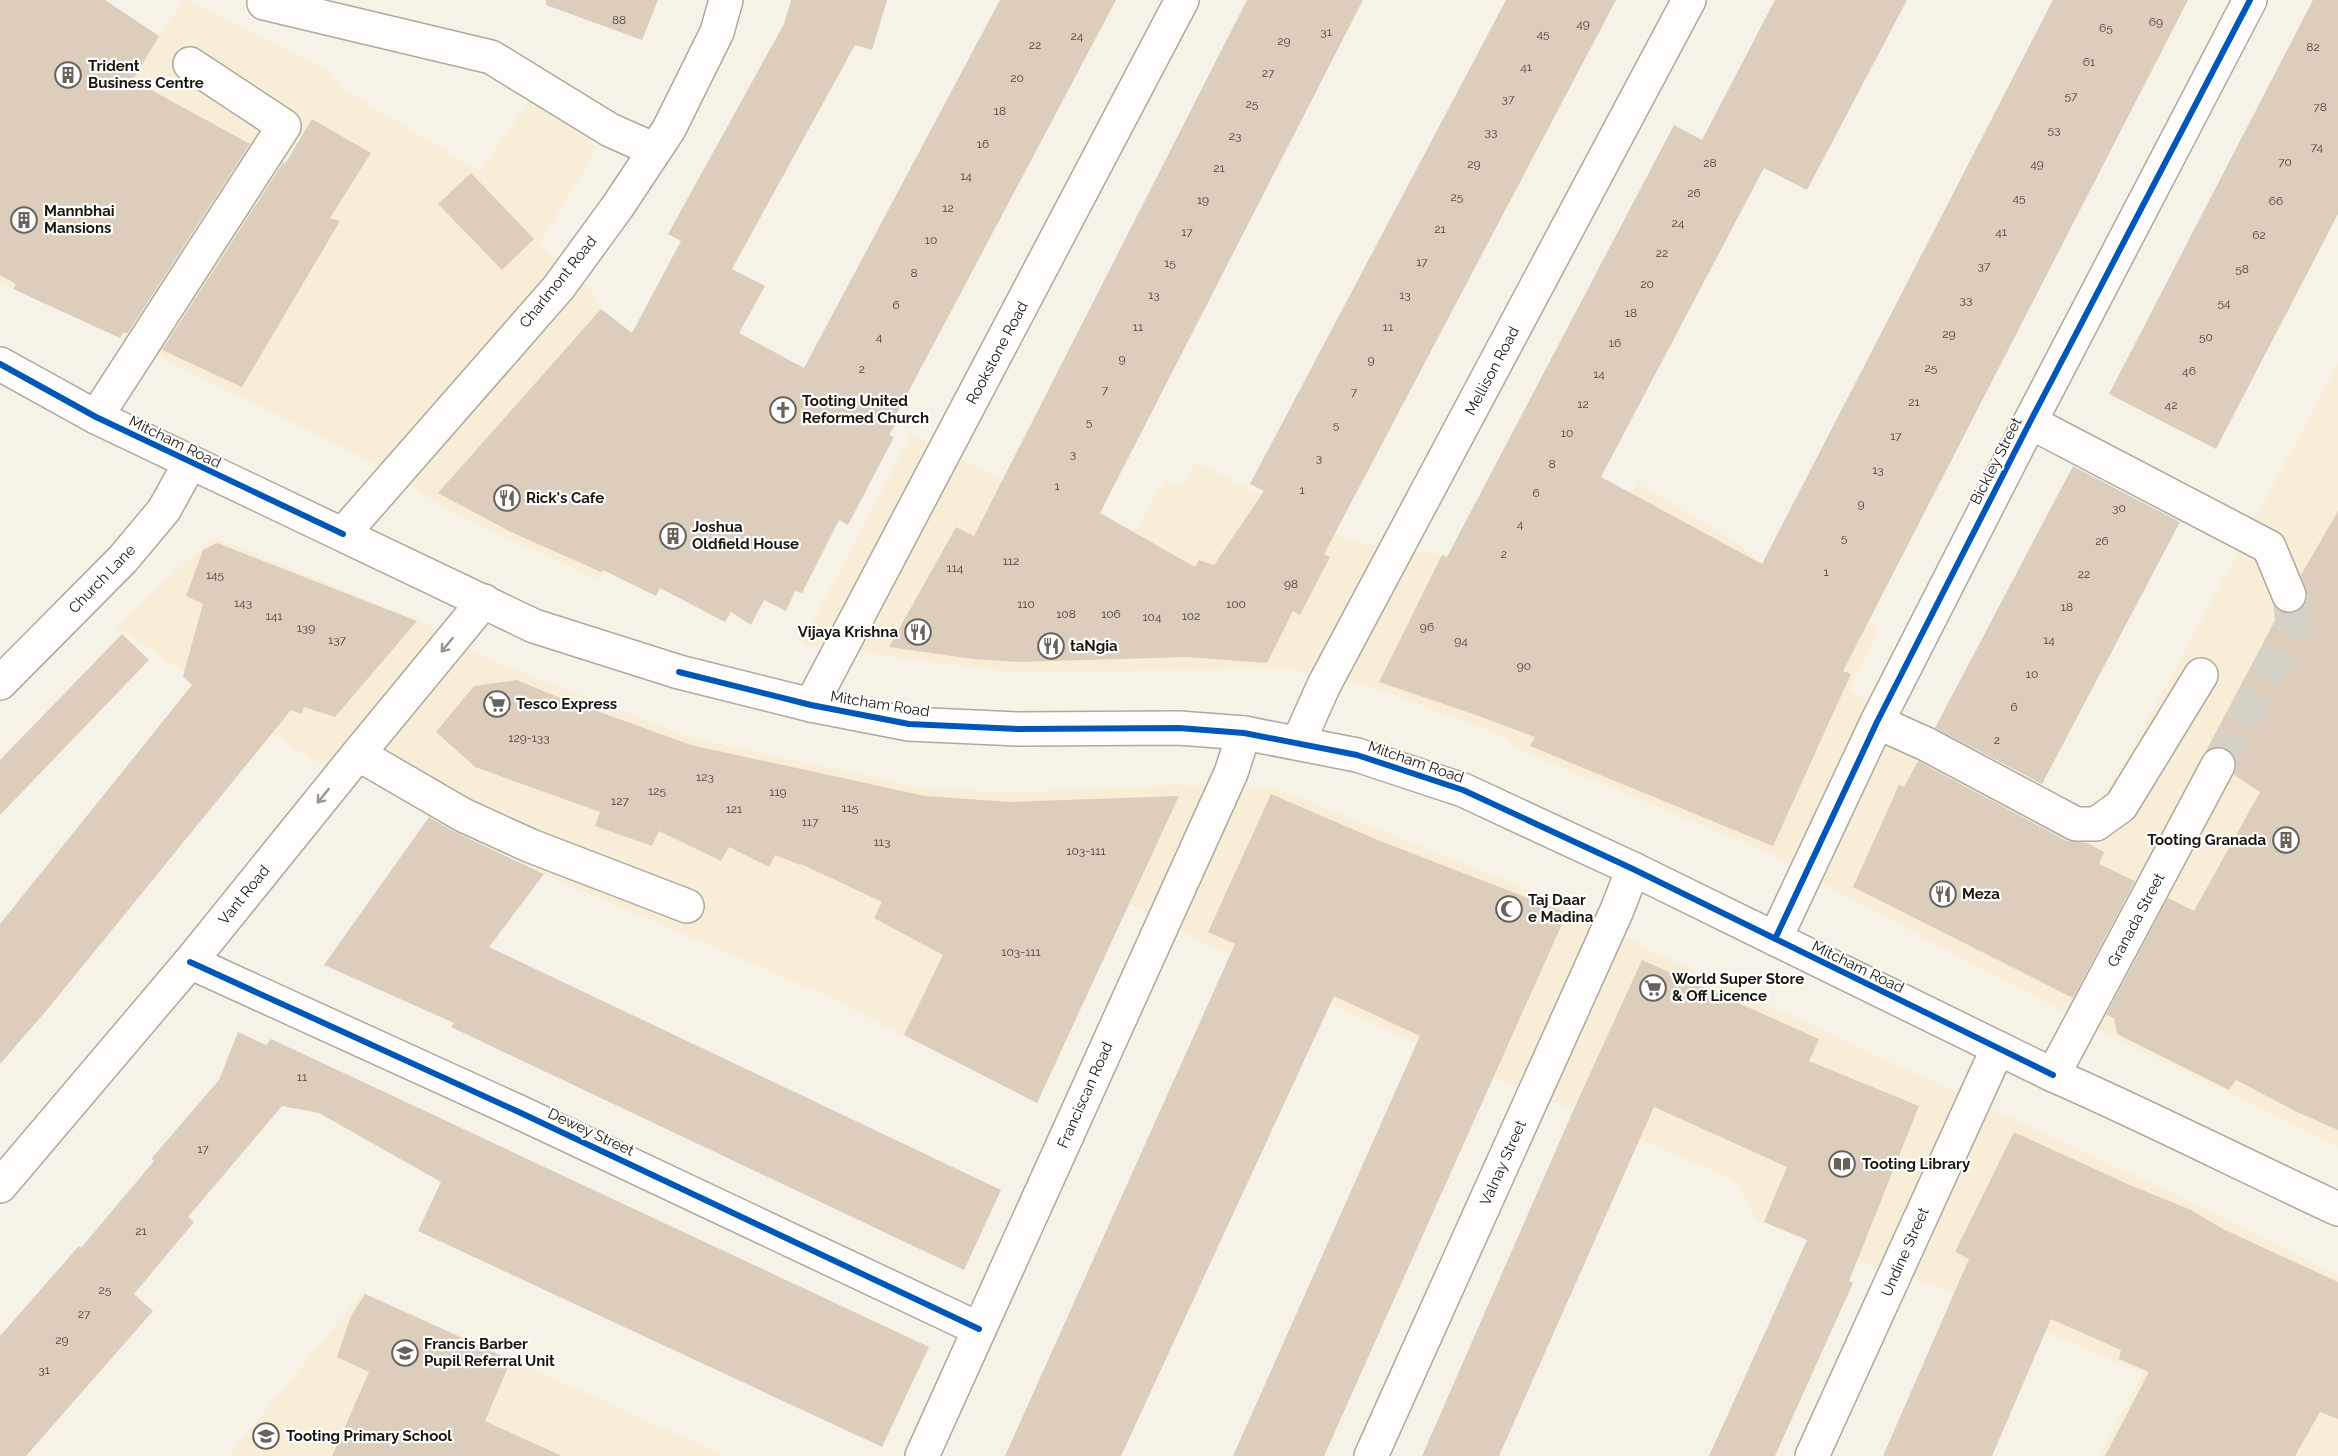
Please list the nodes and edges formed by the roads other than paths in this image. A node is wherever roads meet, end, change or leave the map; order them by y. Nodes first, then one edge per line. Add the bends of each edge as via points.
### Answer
1 (726, 0) edge
2 (1182, 0) edge
3 (1689, 0) edge
4 (2250, 0) edge
5 (264, 3) dead end
6 (190, 64) dead end
7 (655, 150) junction
8 (0, 364) edge
9 (96, 417) junction
10 (2030, 422) junction
11 (190, 463) junction
12 (343, 534) junction
13 (2289, 595) tunnel mouth
14 (484, 600) junction
15 (2201, 675) dead end
16 (0, 683) edge
17 (811, 705) junction
18 (1877, 722) junction
19 (1244, 733) junction
20 (1298, 743) junction
21 (358, 753) junction
22 (2218, 765) tunnel mouth
23 (1633, 869) junction
24 (687, 906) dead end
25 (1775, 939) junction
26 (190, 962) junction
27 (1998, 1048) junction
28 (2053, 1075) junction
29 (0, 1186) edge
30 (2338, 1209) edge
31 (979, 1329) junction
32 (922, 1456) edge
33 (1371, 1456) edge
34 (1812, 1456) edge

1 - 7 street, Charlmont Road via 717,32
2 - 17 street, Rookstone Road
3 - 20 street, Mellison Road via 1324,685
4 - 10 street, Bickley Street
5 - 7 street via 491,57 610,130
6 - 9 street via 284,126
7 - 12 street, Charlmont Road via 558,287
8 - 9 street, Mitcham Road
9 - 11 street, Mitcham Road
10 - 13 street via 2269,547
10 - 18 street, Bickley Street
11 - 12 street, Mitcham Road
11 - 16 street, Church Lane via 164,510 123,559
12 - 14 street, Mitcham Road
14 - 17 street, Mitcham Road via 534,626 679,672
14 -> 21 street, Vant Road
15 - 18 street via 2121,806 2096,824 2076,824
17 - 19 street, Mitcham Road via 909,724 1018,729 1179,728
18 - 25 street, Bickley Street
19 - 20 street, Mitcham Road
19 - 31 street, Franciscan Road via 1231,773
20 - 23 street, Mitcham Road via 1358,755 1463,790
21 - 24 street via 463,815 521,842
21 -> 26 street, Vant Road
22 - 28 street, Granada Street
23 - 25 street, Mitcham Road
23 - 33 street, Valnay Street
25 - 27 street, Mitcham Road
26 - 29 street, Vant Road
26 - 31 street, Dewey Street
27 - 28 street, Mitcham Road
27 - 34 street, Undine Street
28 - 30 street, Mitcham Road
31 - 32 street, Franciscan Road

